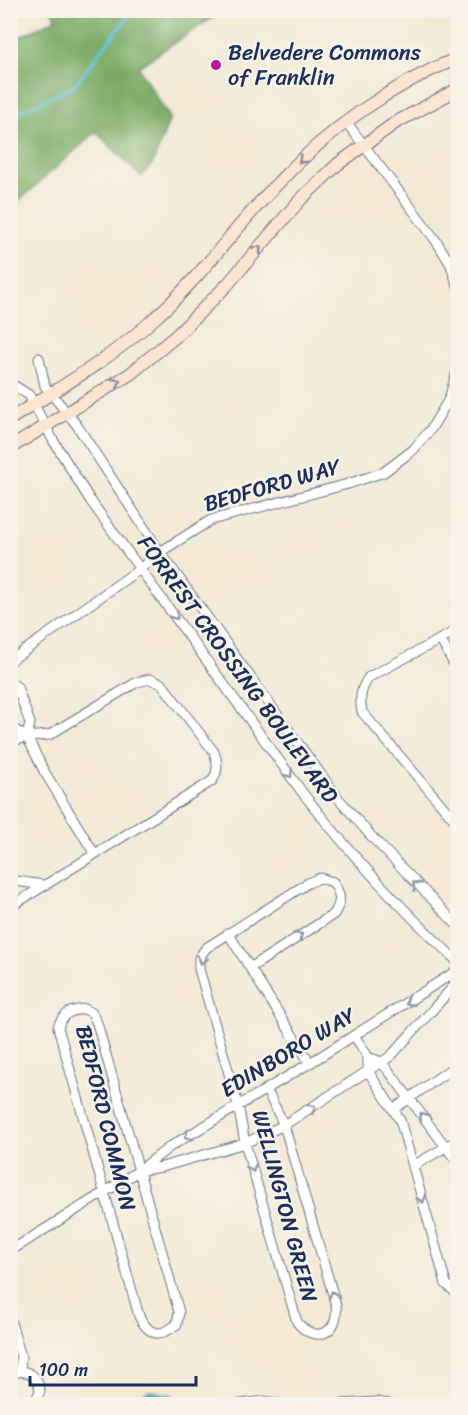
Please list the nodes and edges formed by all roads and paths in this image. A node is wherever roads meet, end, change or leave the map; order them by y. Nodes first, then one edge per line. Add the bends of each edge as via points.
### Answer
1 (458, 58) edge
2 (458, 89) edge
3 (347, 123) junction
4 (363, 144) junction
5 (458, 287) edge
6 (39, 358) dead end
7 (458, 369) edge
8 (10, 383) edge
9 (51, 393) junction
10 (34, 404) junction
11 (68, 413) junction
12 (10, 418) edge
13 (45, 426) junction
14 (10, 448) edge
15 (160, 552) junction
16 (141, 568) junction
17 (458, 630) edge
18 (440, 639) junction
19 (10, 661) edge
20 (458, 671) edge
21 (10, 682) edge
22 (10, 724) edge
23 (27, 737) junction
24 (10, 742) edge
25 (458, 824) edge
26 (94, 853) junction
27 (10, 880) edge
28 (43, 885) junction
29 (10, 907) edge
30 (458, 926) edge
31 (228, 933) junction
32 (458, 962) edge
33 (250, 968) junction
34 (458, 970) edge
35 (458, 977) edge
36 (354, 1035) junction
37 (368, 1057) junction
38 (381, 1062) junction
39 (310, 1063) junction
40 (458, 1064) edge
41 (368, 1071) junction
42 (266, 1089) junction
43 (409, 1098) junction
44 (238, 1105) junction
45 (394, 1109) junction
46 (284, 1125) junction
47 (458, 1140) edge
48 (245, 1143) junction
49 (446, 1147) junction
50 (458, 1163) edge
51 (413, 1166) junction
52 (140, 1170) junction
53 (104, 1193) junction
54 (10, 1251) edge
55 (458, 1294) edge
56 (10, 1319) edge
57 (20, 1371) junction
58 (10, 1374) edge
59 (34, 1404) edge
60 (240, 1404) edge
61 (279, 1404) edge
62 (340, 1404) edge
63 (389, 1404) edge

1 - 3 main road via 416,78
2 - 4 main road
3 - 4 street
3 -> 9 main road via 278,182 205,269 156,318 104,360
4 - 5 street via 437,242
11 -> 4 main road via 130,374 176,336 227,285 300,200
6 - 9 street, FORREST CROSSING BOULEVARD via 45,386
7 - 15 street, BEDFORD WAY via 449,399 431,429 413,450 384,472 211,520
8 - 10 street, FORREST CROSSING BOULEVARD via 29,395
9 - 10 main road
9 - 11 street, FORREST CROSSING BOULEVARD
10 - 12 main road
10 - 13 street, FORREST CROSSING BOULEVARD
11 - 13 main road
11 - 15 street, FORREST CROSSING BOULEVARD
13 - 14 main road
13 - 16 street, FORREST CROSSING BOULEVARD via 90,500
15 - 16 street, BEDFORD WAY
30 -> 15 street, FORREST CROSSING BOULEVARD via 339,799
16 - 19 street, BEDFORD WAY
16 -> 32 street, FORREST CROSSING BOULEVARD via 332,831 382,888
17 - 18 street
18 - 20 street
18 - 25 street via 369,677 360,702 362,712
21 - 23 street via 17,687 30,723
22 - 23 street
23 - 24 street
23 - 26 street
23 - 26 street via 49,735 137,682 150,679 162,684 213,752 217,770 212,781
26 - 28 street
27 - 28 street
28 - 29 street
31 - 33 street
33 -> 31 street, WELLINGTON GREEN via 334,914 340,893 333,882 320,878
31 -> 44 street, WELLINGTON GREEN via 206,948 199,958 199,969
33 - 39 street
34 -> 36 street, EDINBORO WAY
35 - 38 street, EDINBORO WAY via 417,1029
36 - 37 street
36 - 39 street, EDINBORO WAY
37 - 38 street
37 - 41 street
38 - 41 street, EDINBORO WAY
38 - 43 street
39 - 42 street, EDINBORO WAY
40 - 43 street
41 - 45 street
46 -> 41 street, EDINBORO WAY
42 - 44 street, EDINBORO WAY
42 - 46 street, WELLINGTON GREEN
43 - 45 street
49 -> 43 street
44 - 48 street, WELLINGTON GREEN
44 -> 52 street, EDINBORO WAY
45 - 51 street
46 - 48 street, EDINBORO WAY
48 -> 46 street, WELLINGTON GREEN via 297,1322 303,1330 324,1334 338,1317 336,1305
47 - 49 street
48 - 52 street, EDINBORO WAY
49 - 50 street
49 - 51 street
51 -> 55 street via 446,1284
52 - 53 street, EDINBORO WAY
52 - 53 street, BEDFORD COMMON via 179,1312 177,1324 167,1332 158,1334 150,1330 139,1316
52 - 53 street, BEDFORD COMMON via 97,1023 85,1009 72,1010 61,1018 58,1027
53 - 54 street, EDINBORO WAY
56 - 57 street via 21,1357
57 - 58 street
57 - 59 street via 32,1374 39,1384 39,1397
60 - 61 street
62 - 63 street

